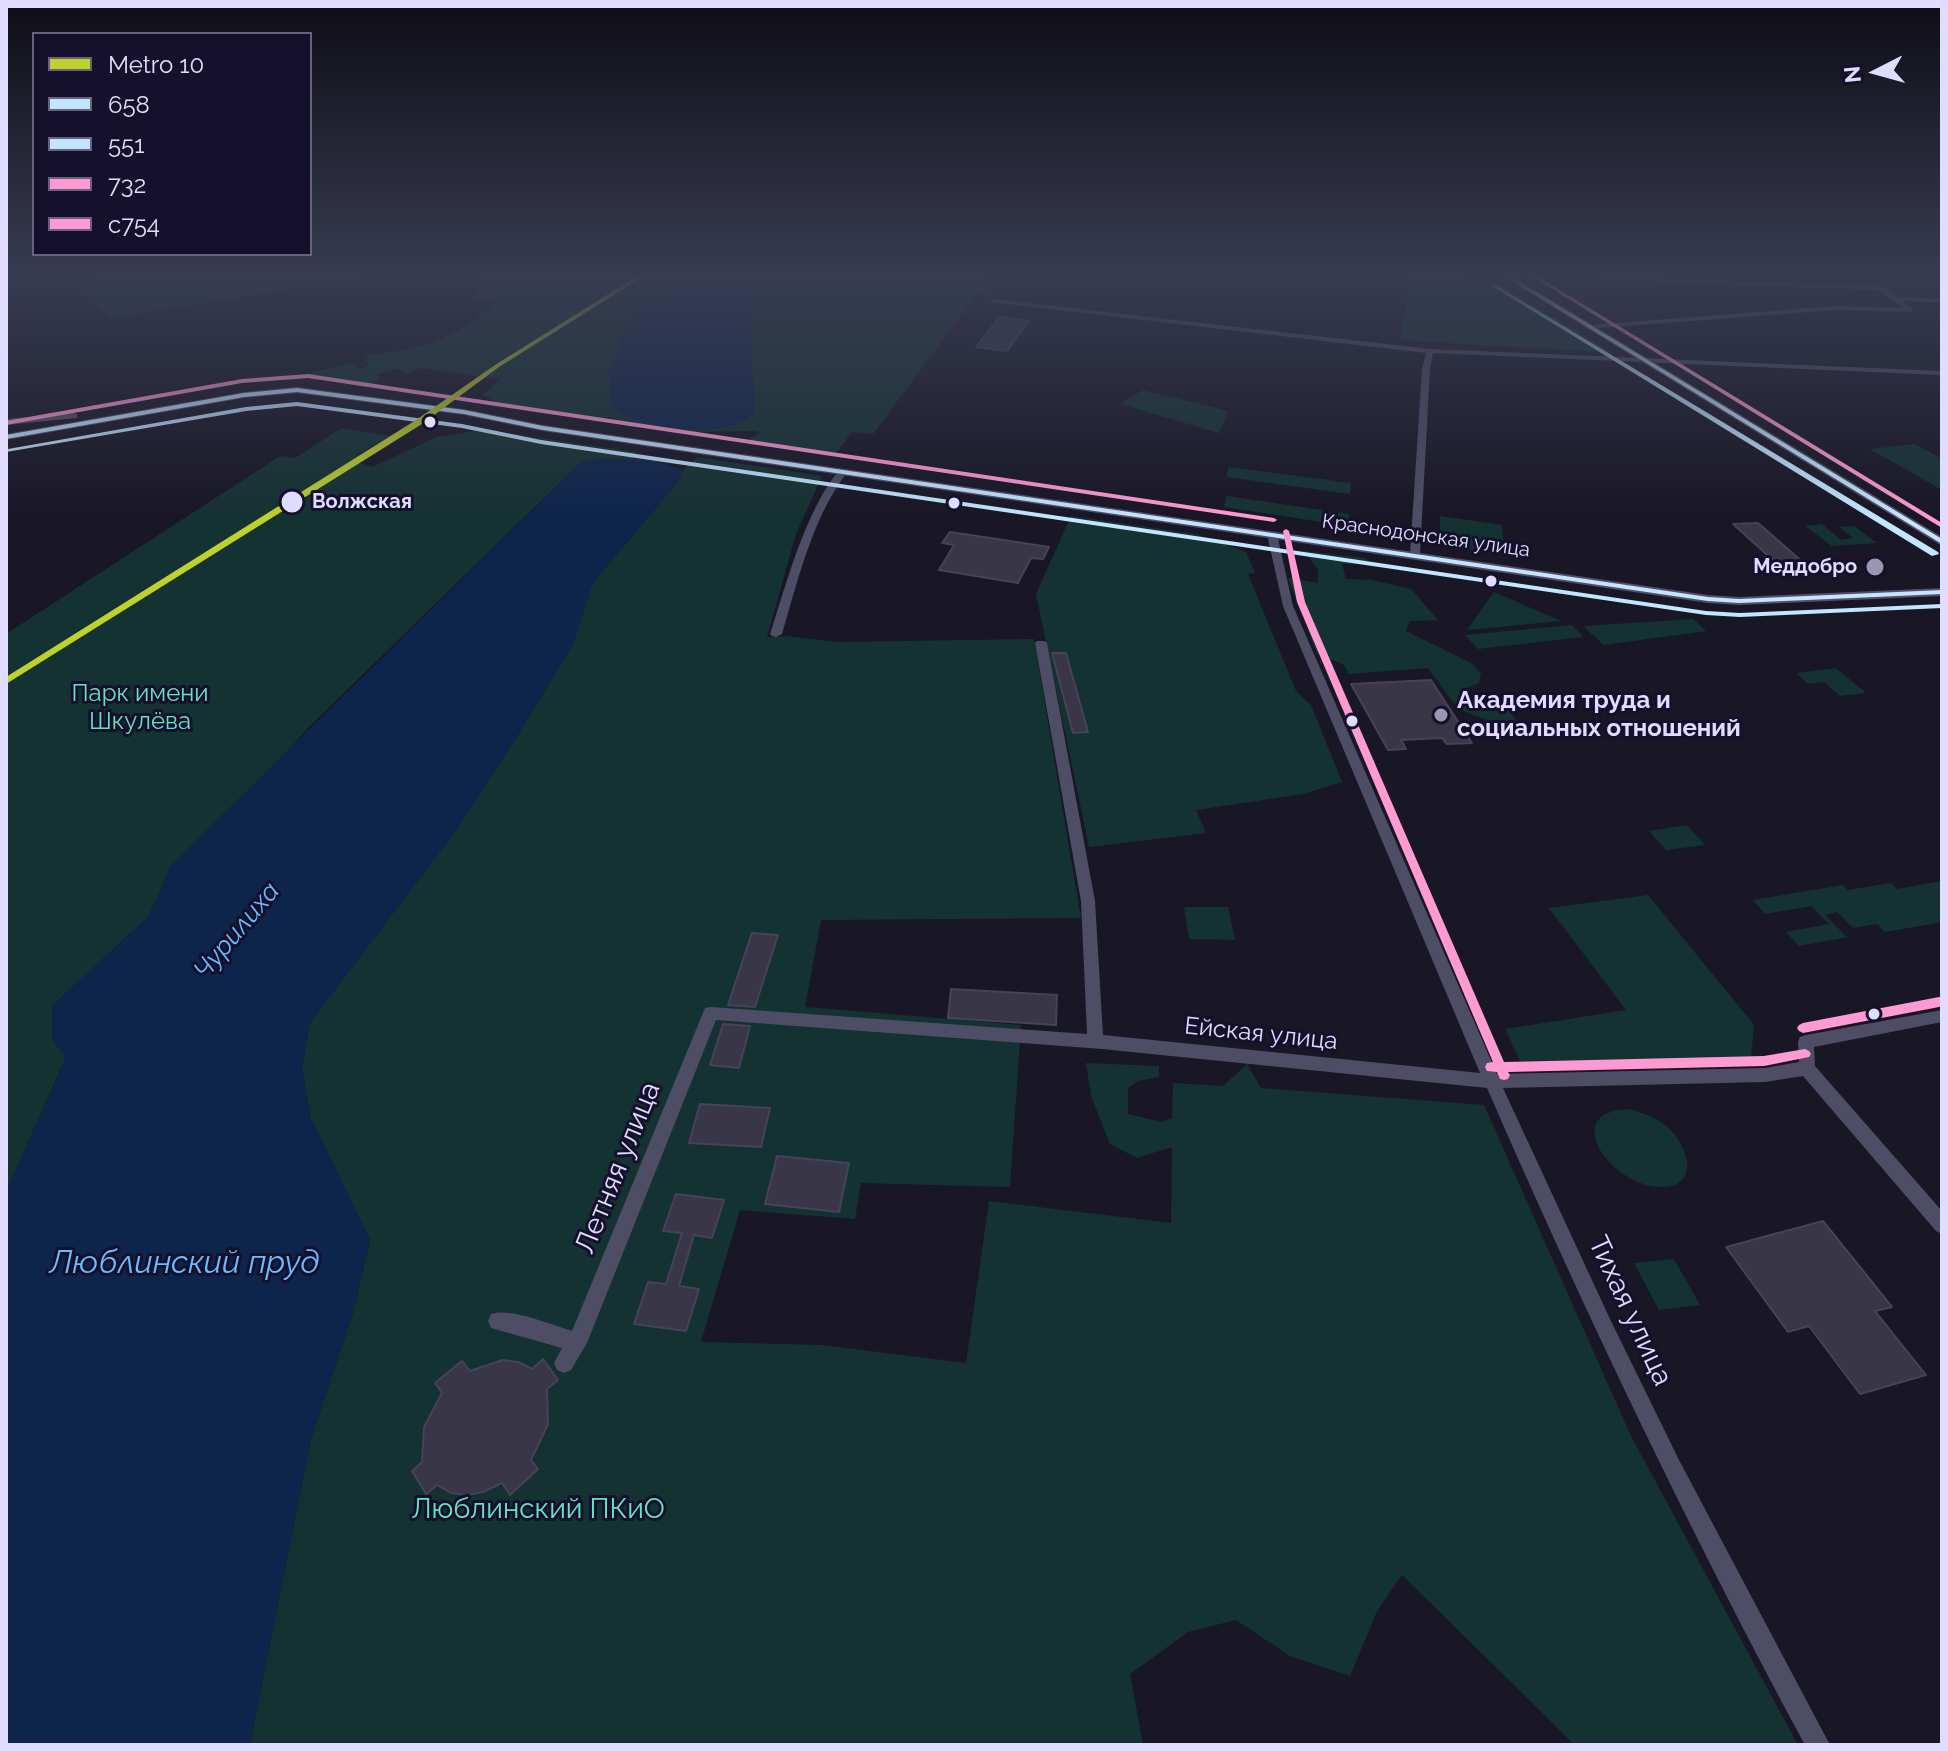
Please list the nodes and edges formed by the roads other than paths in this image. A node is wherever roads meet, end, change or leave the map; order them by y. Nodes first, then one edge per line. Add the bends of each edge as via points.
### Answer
1 (1429, 355) edge
2 (1518, 355) edge
3 (1635, 355) edge
4 (1644, 360) junction
5 (1942, 373) edge
6 (147, 411) junction
7 (6, 422) edge
8 (6, 437) edge
9 (843, 471) junction
10 (1272, 534) junction
11 (1942, 542) edge
12 (1415, 554) junction
13 (1942, 592) edge
14 (776, 634) dead end
15 (1041, 643) dead end
16 (711, 1013) joint
17 (1942, 1016) edge
18 (1095, 1042) junction
19 (1807, 1068) junction
20 (1491, 1081) junction
21 (1942, 1225) edge
22 (498, 1321) dead end
23 (577, 1343) junction
24 (564, 1363) dead end
25 (1818, 1745) edge

1 - 12 street
2 - 4 street
3 - 4 main road
4 - 5 street
4 - 11 main road
6 - 7 main road
6 - 8 main road
6 - 9 main road, Краснодонская улица via 252,393 308,390
9 - 10 main road, Краснодонская улица
9 - 14 street via 817,519
10 - 12 main road, Краснодонская улица
10 - 20 street, Тихая улица via 1288,606
12 - 13 main road, Краснодонская улица via 1724,601
15 - 18 street via 1088,901
16 - 18 street, Ейская улица
16 - 23 street, Летняя улица
17 - 19 street via 1806,1042
18 - 20 street, Ейская улица
19 - 20 street, Ейская улица via 1765,1075
19 - 21 street
20 - 25 street, Тихая улица via 1724,1575
22 - 23 street
23 - 24 street, Летняя улица

